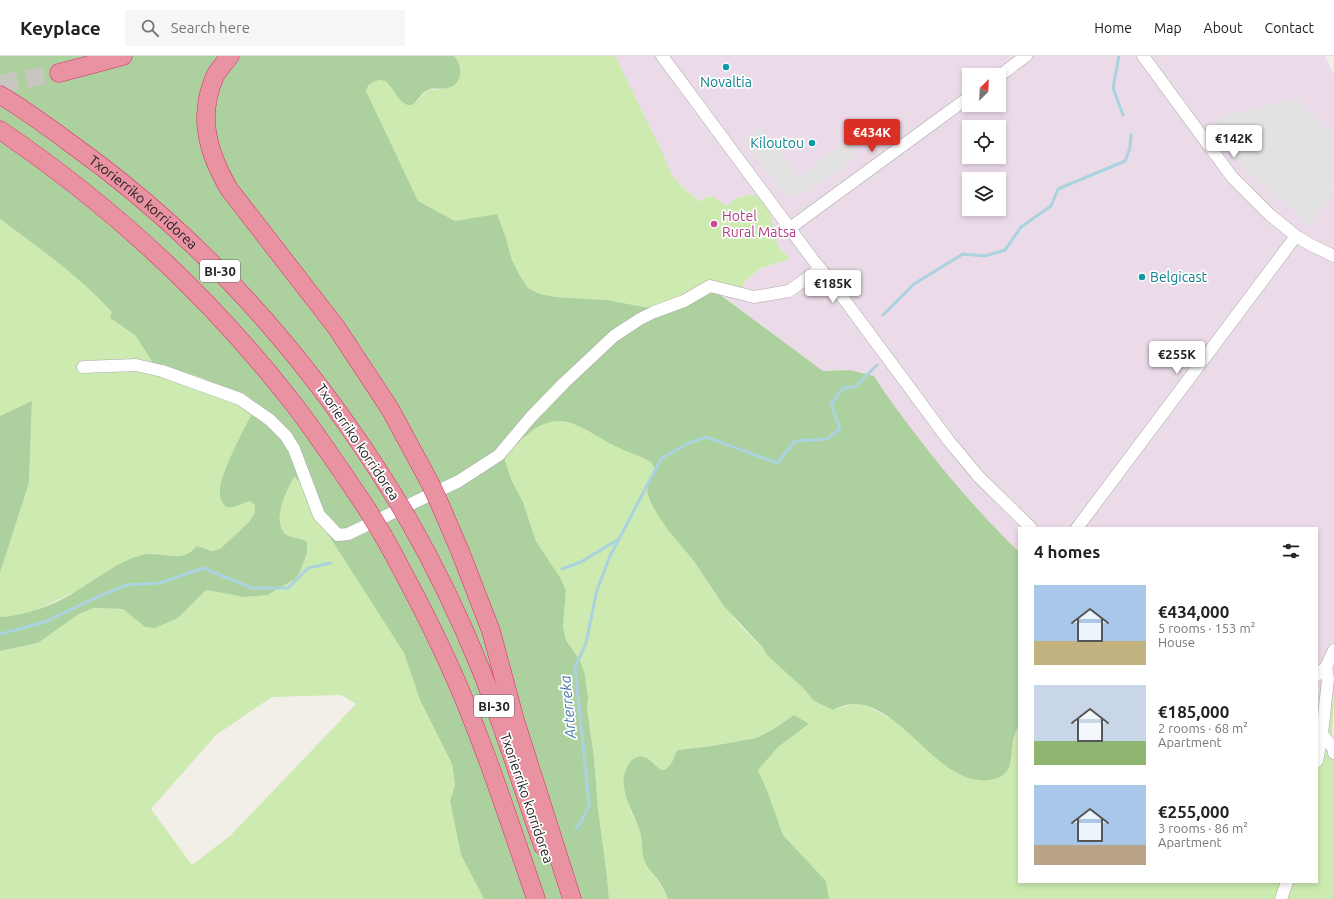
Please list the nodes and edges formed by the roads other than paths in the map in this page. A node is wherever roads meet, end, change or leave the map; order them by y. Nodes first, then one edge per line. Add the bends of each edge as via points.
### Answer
1 (123, 56) edge
2 (230, 56) edge
3 (662, 56) edge
4 (1026, 56) edge
5 (1143, 56) edge
6 (1006, 71) edge
7 (59, 73) tunnel mouth
8 (0, 95) edge
9 (962, 103) edge
10 (0, 130) edge
11 (790, 228) junction
12 (1296, 236) junction
13 (1334, 256) edge
14 (820, 269) junction
15 (83, 368) dead end
16 (1030, 527) edge
17 (1078, 527) edge
18 (1334, 650) edge
19 (1321, 671) edge
20 (1322, 734) junction
21 (1334, 753) edge
22 (1318, 756) edge
23 (1287, 883) edge
24 (536, 899) edge
25 (562, 899) edge
26 (572, 899) edge
27 (1281, 899) edge

1 - 7 highway
2 - 26 highway, bridge via 216,75 207,104 206,130 219,172 229,189 341,333 390,409 438,500 491,631 515,720
3 - 11 street
4 - 6 street
5 - 12 street via 1232,177 1270,215
8 - 25 highway, Txorierriko korridorea / BI-30, bridge via 103,166 167,220 273,327 356,434 408,519 449,596 481,671
9 - 11 street
10 - 24 highway, Txorierriko korridorea / BI-30, bridge via 108,212 167,264 245,344 294,404 336,462 384,537 447,659 489,765
11 - 14 street
12 - 13 street
12 - 17 street
14 - 15 street via 789,292 754,296 710,286 684,302 640,319 614,336 564,383 499,455 459,481 348,534 338,534 318,515 296,455 286,436 270,420 240,399 162,371 136,365
14 - 16 street via 949,441 979,477
18 - 19 street
19 - 20 street via 1328,679
20 - 21 street
20 - 22 street
23 - 27 street

